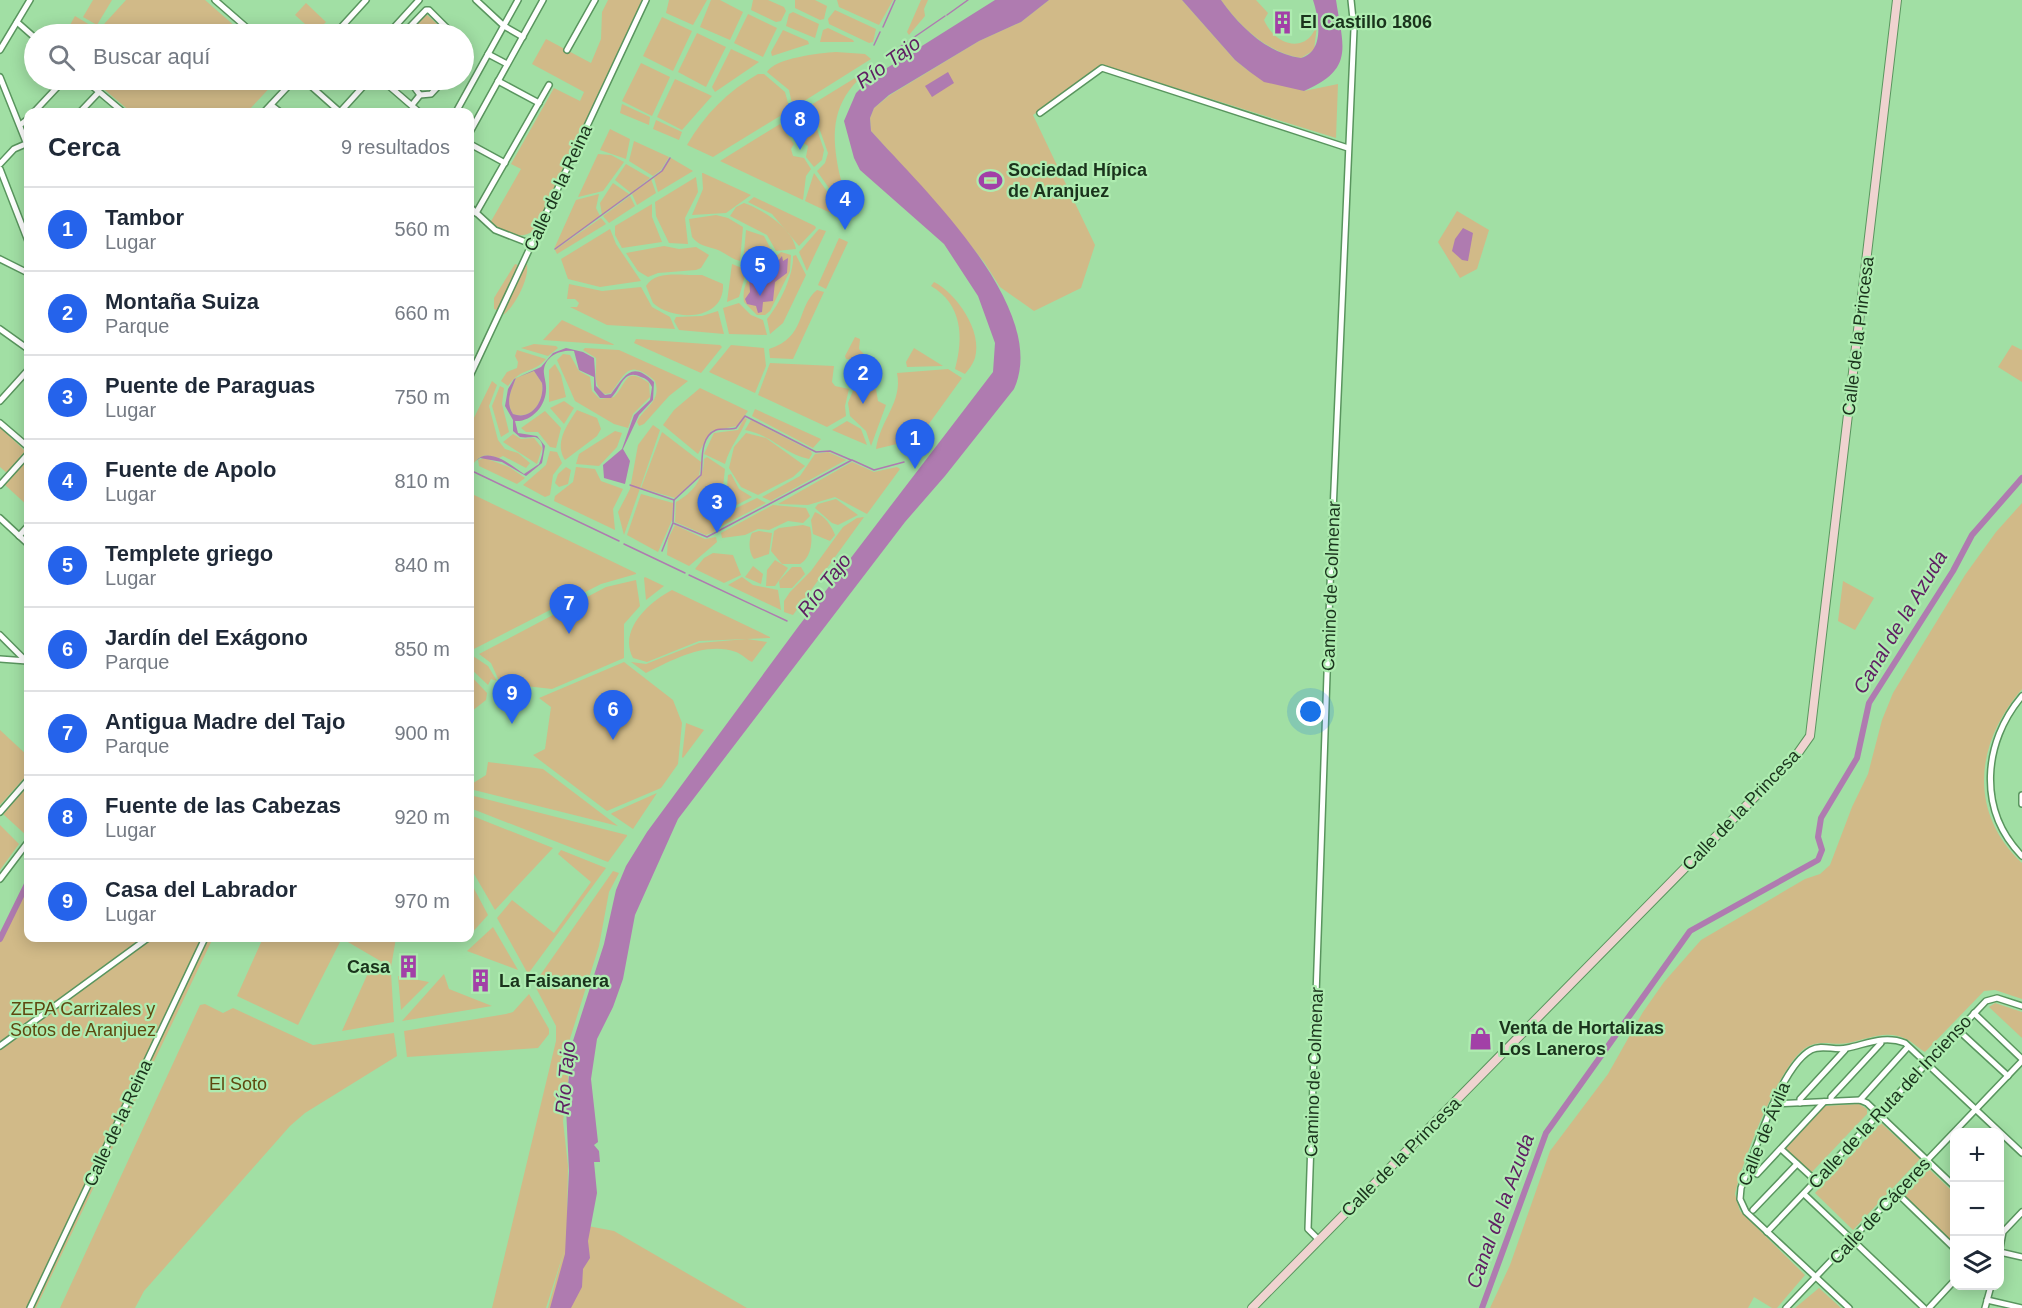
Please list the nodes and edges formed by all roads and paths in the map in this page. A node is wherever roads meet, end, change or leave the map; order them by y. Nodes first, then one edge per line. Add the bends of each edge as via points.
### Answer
1 (29, 0) edge
2 (215, 0) edge
3 (366, 0) edge
4 (419, 0) edge
5 (476, 0) edge
6 (518, 0) edge
7 (543, 0) edge
8 (595, 0) edge
9 (646, 0) edge
10 (1351, 0) edge
11 (1897, 0) edge
12 (17, 22) junction
13 (243, 24) edge
14 (344, 24) edge
15 (397, 24) edge
16 (413, 24) edge
17 (442, 24) edge
18 (504, 26) junction
19 (24, 28) edge
20 (523, 37) junction
21 (0, 50) edge
22 (567, 50) dead end
23 (488, 54) junction
24 (507, 64) junction
25 (0, 77) edge
26 (474, 79) edge
27 (498, 81) junction
28 (549, 86) dead end
29 (55, 90) edge
30 (97, 90) edge
31 (285, 90) edge
32 (315, 90) edge
33 (360, 90) edge
34 (394, 90) edge
35 (416, 90) edge
36 (435, 90) edge
37 (468, 90) edge
38 (99, 92) junction
39 (420, 95) junction
40 (539, 103) junction
41 (271, 105) junction
42 (412, 105) junction
43 (38, 108) edge
44 (84, 108) edge
45 (118, 108) edge
46 (268, 108) edge
47 (275, 108) edge
48 (335, 108) edge
49 (344, 108) edge
50 (415, 108) edge
51 (458, 108) edge
52 (1040, 114) dead end
53 (24, 122) edge
54 (20, 125) junction
55 (474, 125) edge
56 (24, 134) edge
57 (24, 145) edge
58 (474, 146) edge
59 (1348, 148) junction
60 (505, 163) junction
61 (0, 164) edge
62 (0, 169) edge
63 (3, 183) edge
64 (476, 213) joint
65 (24, 232) edge
66 (531, 244) junction
67 (0, 259) edge
68 (24, 269) edge
69 (0, 329) edge
70 (24, 346) edge
71 (474, 367) edge
72 (24, 376) edge
73 (0, 401) edge
74 (0, 423) edge
75 (24, 444) edge
76 (24, 458) edge
77 (0, 485) edge
78 (0, 518) edge
79 (24, 530) edge
80 (19, 536) junction
81 (24, 540) edge
82 (0, 635) edge
83 (24, 658) edge
84 (0, 659) edge
85 (24, 661) edge
86 (2022, 696) edge
87 (24, 785) edge
88 (2022, 795) edge
89 (2022, 804) edge
90 (0, 812) edge
91 (24, 847) edge
92 (2022, 856) edge
93 (0, 879) edge
94 (143, 942) edge
95 (204, 942) edge
96 (2022, 1006) edge
97 (1974, 1013) junction
98 (1958, 1030) junction
99 (1881, 1043) dead end
100 (0, 1046) edge
101 (1907, 1048) dead end
102 (1845, 1050) dead end
103 (2022, 1060) edge
104 (1928, 1063) junction
105 (2008, 1076) junction
106 (1860, 1100) junction
107 (1831, 1101) junction
108 (1824, 1102) junction
109 (1800, 1103) junction
110 (1775, 1104) junction
111 (1976, 1109) junction
112 (1879, 1114) junction
113 (1781, 1149) junction
114 (2022, 1153) edge
115 (1928, 1160) junction
116 (1797, 1164) junction
117 (1757, 1174) dead end
118 (1816, 1181) junction
119 (1950, 1182) edge
120 (1897, 1192) junction
121 (1804, 1194) junction
122 (1753, 1209) dead end
123 (2022, 1212) edge
124 (2004, 1228) edge
125 (1767, 1232) junction
126 (1319, 1240) junction
127 (1853, 1240) junction
128 (1950, 1244) edge
129 (2004, 1253) edge
130 (2022, 1257) edge
131 (1817, 1277) junction
132 (1950, 1285) edge
133 (1990, 1290) edge
134 (1987, 1300) junction
135 (30, 1308) edge
136 (1252, 1308) edge
137 (1786, 1308) edge
138 (1849, 1308) edge
139 (1924, 1308) edge
140 (1929, 1308) edge
141 (1985, 1308) edge
142 (2022, 1308) edge

1 - 12 street
2 - 13 street
3 - 14 street
4 - 15 street
5 - 18 street
6 - 18 street
7 - 20 street
8 - 22 street
9 - 66 street, Calle de la Reina
10 - 59 street, Camino de Colmenar via 1354,29
11 - 126 street, Calle de la Princesa via 1810,736 1798,753
12 - 19 street
12 - 21 street
16 - 17 street via 426,10
18 - 20 street
18 - 23 street
20 - 24 street
23 - 24 street
23 - 26 street
24 - 27 street
25 - 54 street
27 - 40 street
27 - 55 street
28 - 40 street
29 - 43 street
30 - 38 street
31 - 41 street
32 - 48 street
33 - 49 street
34 - 42 street
35 - 39 street
36 - 39 street
37 - 51 street
38 - 44 street
38 - 45 street
39 - 42 street
40 - 60 street
41 - 46 street
41 - 47 street
42 - 50 street
52 - 59 street via 1102,68
53 - 54 street
54 - 56 street
57 - 61 street via 14,149
58 - 60 street
59 - 126 street, Camino de Colmenar via 1308,1229
60 - 64 street
62 - 63 street
63 - 65 street
64 - 66 street via 502,234
66 - 71 street, Calle de la Reina
67 - 68 street
69 - 70 street
72 - 73 street
74 - 75 street
76 - 77 street
78 - 80 street
79 - 80 street
80 - 81 street
82 - 83 street
84 - 85 street
86 - 92 street via 1997,735 1990,778 2001,826
87 - 90 street
88 - 89 street
91 - 93 street
94 - 100 street
95 - 135 street, Calle de la Reina
96 - 97 street, Calle de la Ruta del Incienso via 1992,998
97 - 98 street, Calle de la Ruta del Incienso
97 - 103 street
98 - 104 street, Calle de la Ruta del Incienso
98 - 105 street
99 - 107 street
101 - 106 street
102 - 109 street
103 - 105 street, Calle de Cáceres
104 - 110 street, Calle de Ávila via 1905,1043 1893,1039 1846,1048 1817,1048 1794,1066
104 - 111 street, Calle de Ávila
104 - 112 street, Calle de la Ruta del Incienso
105 - 111 street, Calle de Cáceres
106 - 107 street
106 - 112 street
107 - 108 street
108 - 109 street
108 - 113 street
109 - 110 street
110 - 125 street, Calle de Ávila via 1740,1195 1743,1208
111 - 114 street, Calle de Ávila
111 - 115 street, Calle de Cáceres
112 - 115 street
112 - 118 street, Calle de la Ruta del Incienso
113 - 116 street
113 - 117 street
115 - 119 street
115 - 120 street, Calle de Cáceres
116 - 118 street
116 - 122 street
118 - 121 street, Calle de la Ruta del Incienso
120 - 127 street, Calle de Cáceres
120 - 128 street
121 - 125 street, Calle de la Ruta del Incienso
121 - 127 street
123 - 124 street
125 - 131 street, Calle de Ávila
126 - 136 street, Calle de la Princesa
127 - 131 street, Calle de Cáceres
127 - 139 street
129 - 130 street
131 - 137 street, Calle de Cáceres
131 - 138 street, Calle de Ávila
132 - 140 street
133 - 134 street
134 - 141 street
134 - 142 street

